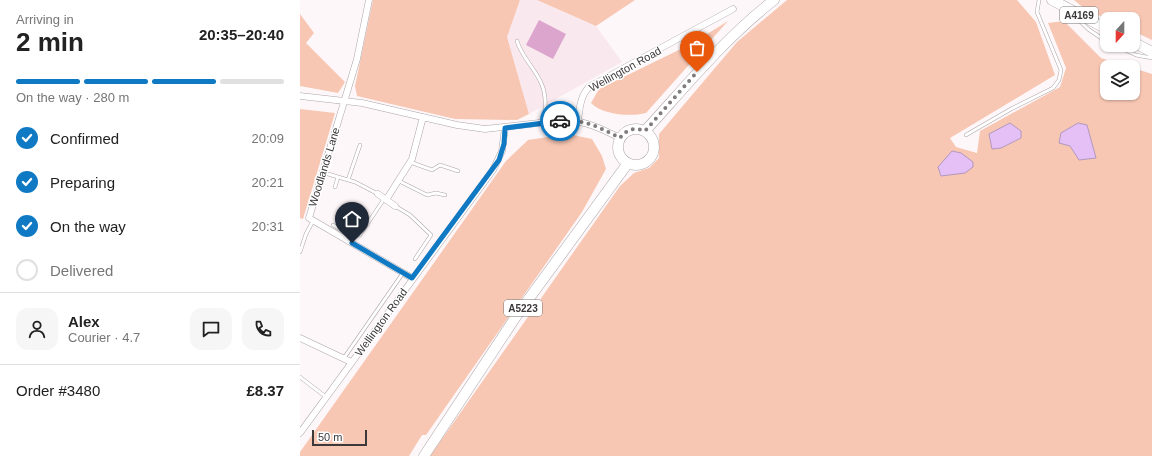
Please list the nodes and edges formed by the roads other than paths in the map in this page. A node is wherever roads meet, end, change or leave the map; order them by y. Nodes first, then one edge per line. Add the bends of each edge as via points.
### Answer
1 (369, 0) edge
2 (774, 0) edge
3 (1039, 0) edge
4 (1052, 0) edge
5 (733, 9) dead end
6 (1070, 11) junction
7 (1100, 26) edge
8 (1100, 37) edge
9 (517, 41) dead end
10 (1140, 46) edge
11 (1129, 52) edge
12 (1152, 52) edge
13 (1152, 58) edge
14 (300, 96) edge
15 (344, 101) junction
16 (423, 118) junction
17 (578, 120) junction
18 (544, 123) junction
19 (505, 128) junction
20 (645, 131) junction
21 (966, 135) dead end
22 (620, 138) junction
23 (360, 145) dead end
24 (410, 162) junction
25 (628, 163) junction
26 (458, 171) dead end
27 (328, 174) dead end
28 (338, 177) junction
29 (348, 180) junction
30 (399, 181) junction
31 (335, 187) dead end
32 (378, 194) joint
33 (445, 195) dead end
34 (385, 199) junction
35 (395, 206) joint
36 (313, 221) junction
37 (333, 225) dead end
38 (300, 252) edge
39 (415, 259) dead end
40 (403, 272) junction
41 (412, 278) junction
42 (300, 338) edge
43 (344, 358) junction
44 (351, 362) junction
45 (300, 377) edge
46 (326, 397) junction
47 (300, 433) edge
48 (424, 456) edge

1 - 15 street, Woodlands Lane via 357,59
2 - 20 main road via 749,20 707,62
3 - 21 lane via 1037,12 1061,70 1060,80 1053,88
4 - 6 main road, A4169
5 - 17 street, Wellington Road via 589,87 583,93
6 - 7 main road, A4169
6 - 8 lane
9 - 18 lane via 520,51 542,85 546,103
10 - 12 main road
11 - 13 lane
14 - 15 street
15 - 16 street
15 - 36 street, Woodlands Lane via 308,218
16 - 19 street via 456,126
16 - 24 street
17 - 18 street
17 - 22 street
18 - 19 street
19 - 41 street, Wellington Road via 499,160
20 - 22 main road via 634,129 624,133
20 - 25 main road via 653,140 653,152 646,162
22 - 25 main road via 620,155
23 - 29 lane
24 - 26 lane via 432,170 440,165
24 - 30 street
25 - 48 main road, A5223 via 517,316
27 - 28 lane
28 - 29 lane
28 - 31 lane
29 - 32 lane
30 - 33 lane via 427,195
30 - 34 street
32 - 34 street
34 - 35 street
34 - 37 lane via 360,235 353,236
35 - 39 lane via 410,215 431,235
36 - 38 lane
36 - 40 street, Woodlands Lane
40 - 41 street, Woodlands Lane
40 - 43 lane
41 - 44 street, Wellington Road
42 - 43 street
43 - 44 street
44 - 46 street, Wellington Road
45 - 46 lane
46 - 47 street, Wellington Road

